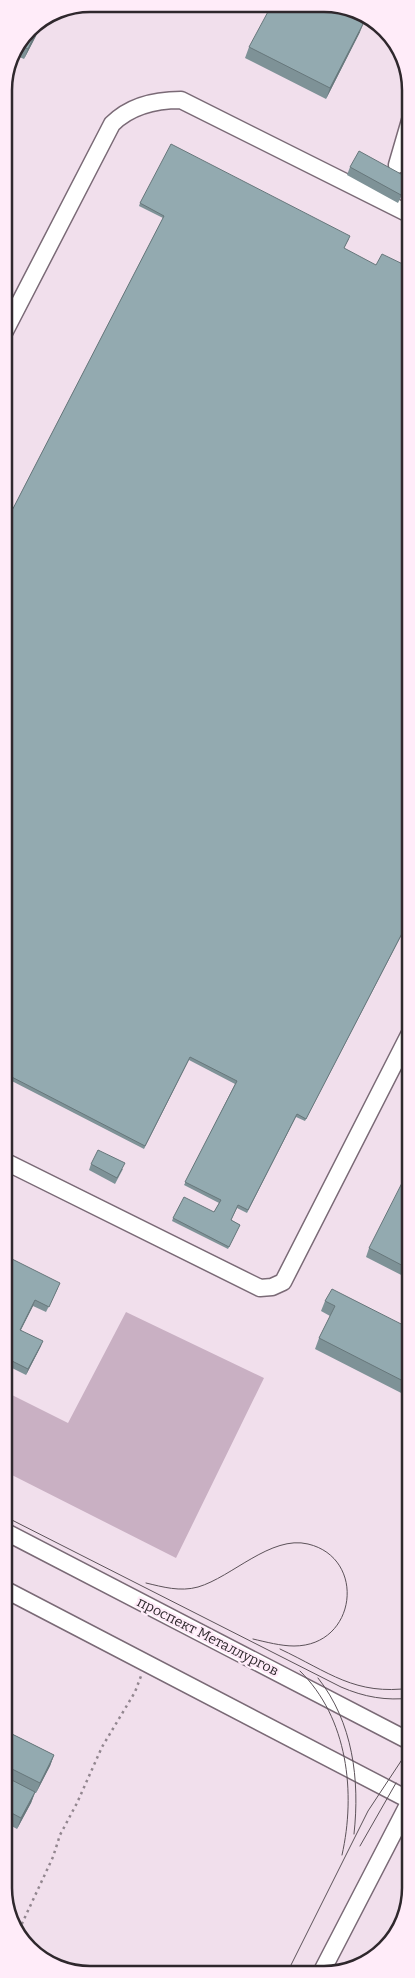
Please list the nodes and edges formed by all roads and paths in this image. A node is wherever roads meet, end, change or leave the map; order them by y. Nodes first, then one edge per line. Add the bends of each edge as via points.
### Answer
1 (402, 147) edge
2 (397, 165) dead end
3 (402, 211) edge
4 (13, 317) edge
5 (402, 1049) edge
6 (12, 1165) edge
7 (12, 1535) edge
8 (12, 1593) edge
9 (146, 1662) junction
10 (402, 1737) edge
11 (402, 1795) edge
12 (402, 1817) edge
13 (22, 1924) edge
14 (324, 1966) edge

1 - 2 street
3 - 4 street via 181,100 163,100 121,116 112,124
5 - 6 street via 283,1282 272,1287 260,1288
7 - 10 street, проспект Металлургов
8 - 9 street
9 - 11 street
9 - 13 path via 135,1692 102,1747 60,1834 53,1857
12 - 14 street

